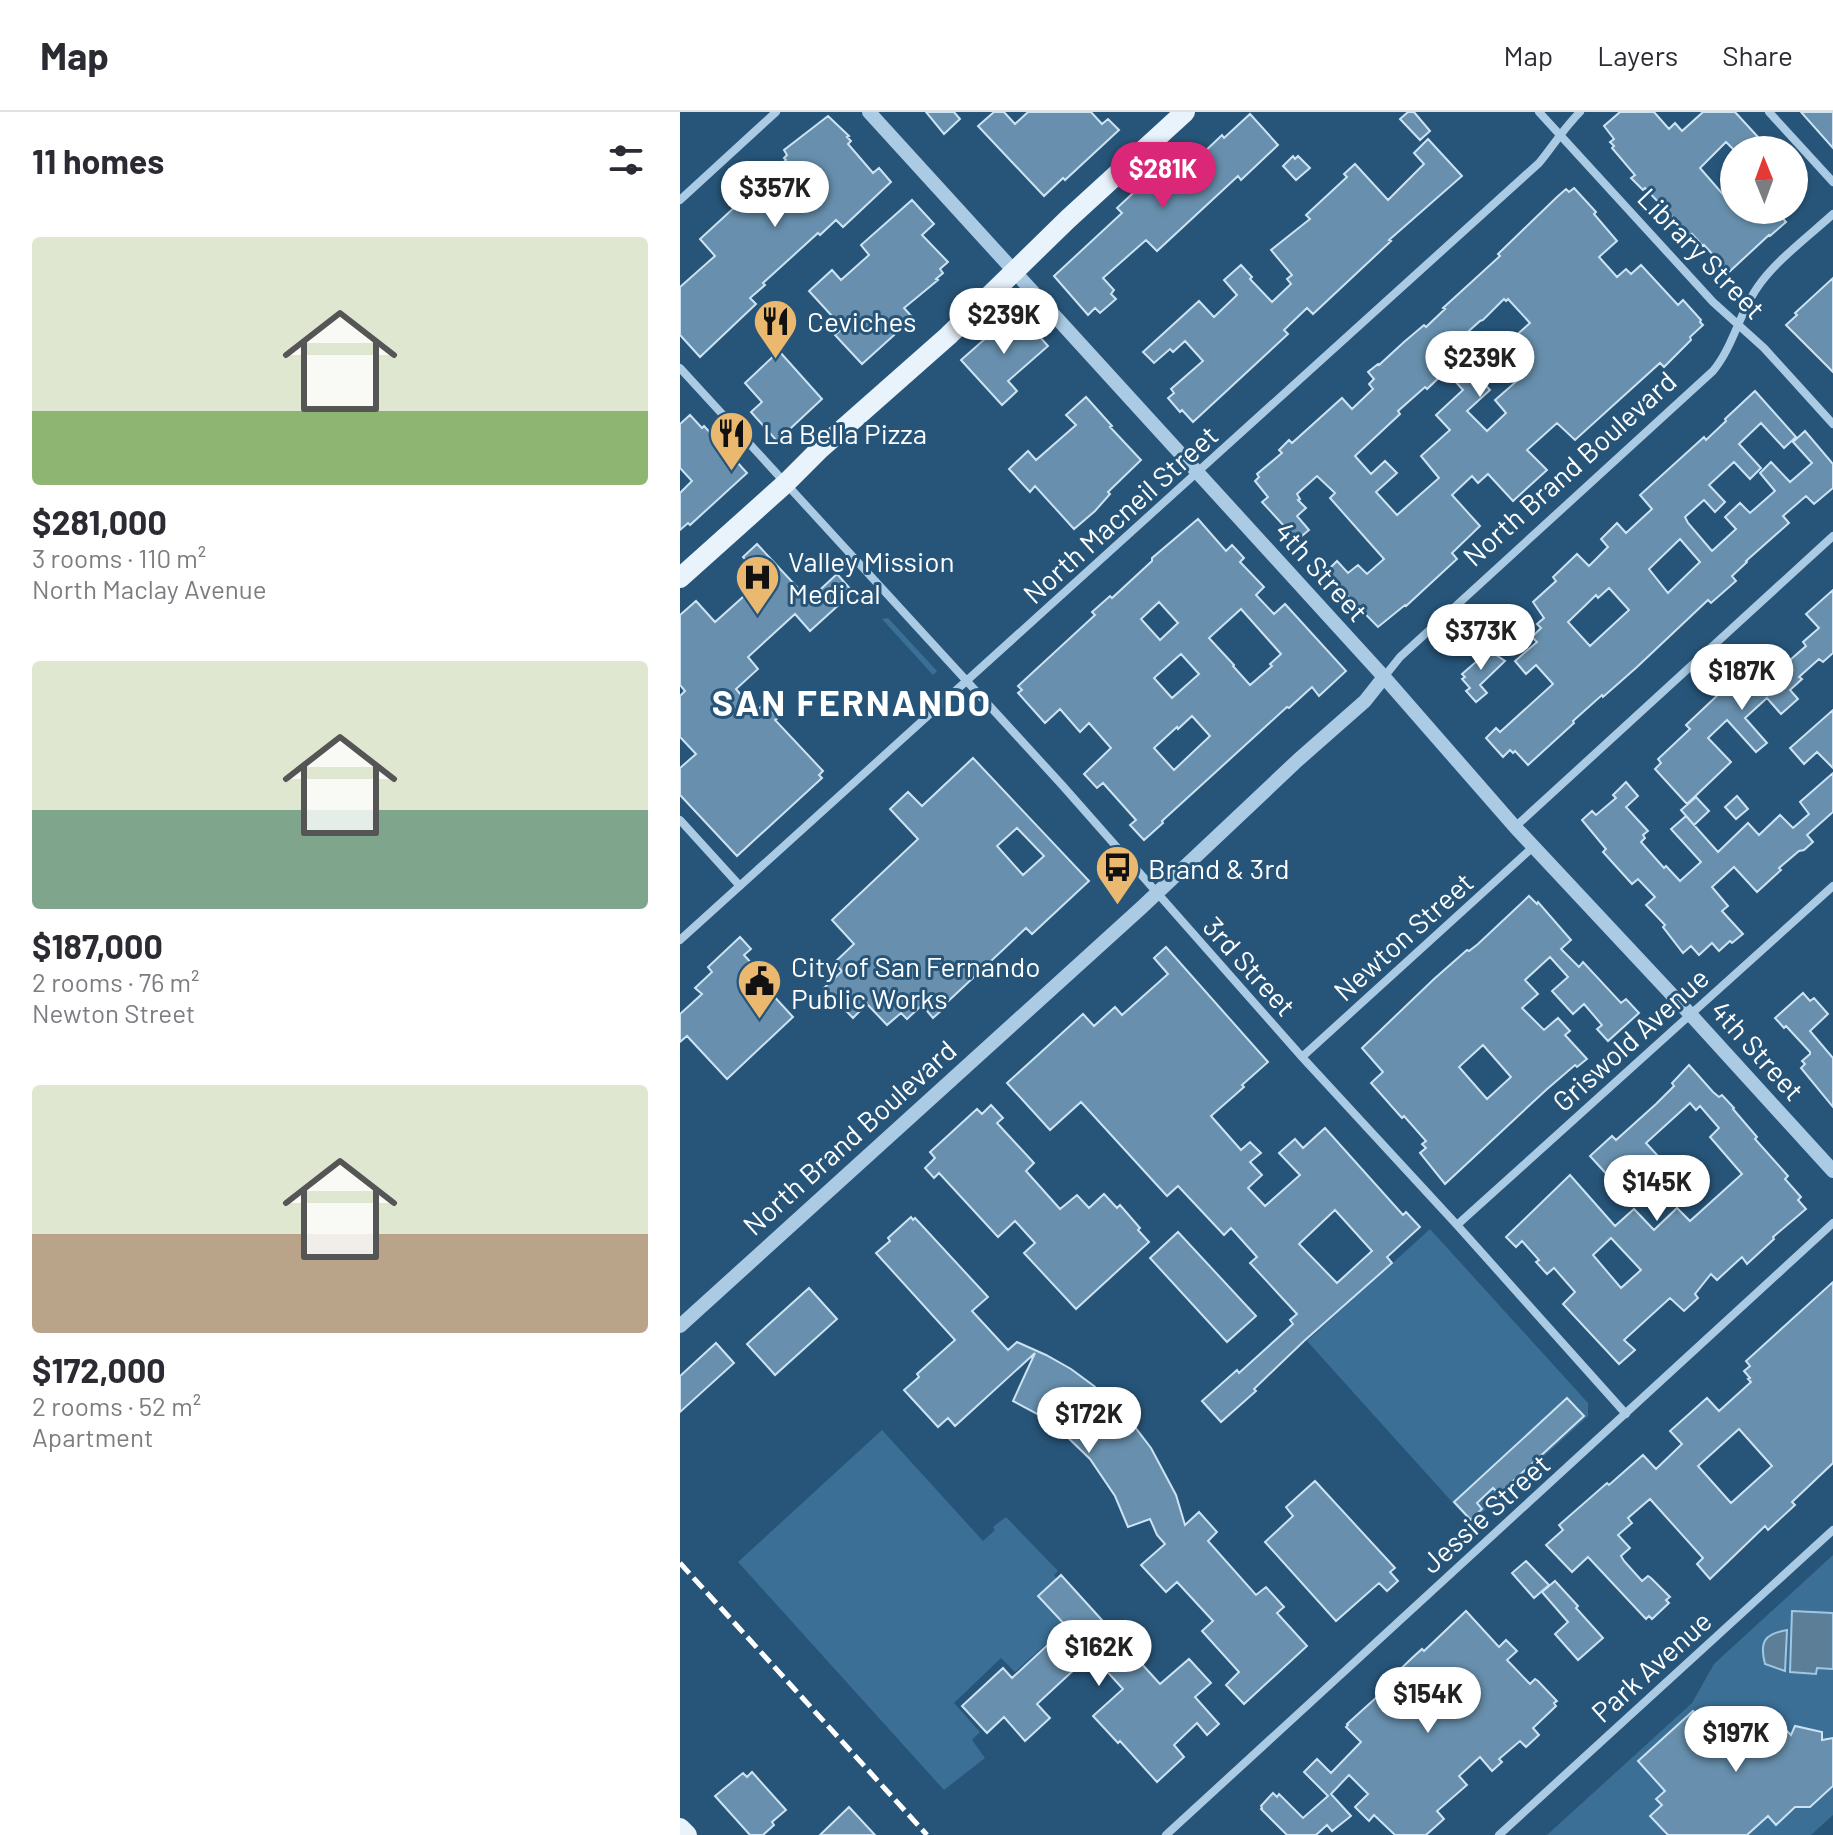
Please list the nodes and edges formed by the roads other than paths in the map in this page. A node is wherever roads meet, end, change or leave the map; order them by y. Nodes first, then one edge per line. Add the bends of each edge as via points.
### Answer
1 (776, 112) edge
2 (869, 112) edge
3 (1185, 112) edge
4 (1539, 112) edge
5 (1580, 112) edge
6 (1769, 112) edge
7 (1559, 134) junction
8 (1833, 182) edge
9 (680, 200) edge
10 (1833, 214) edge
11 (1014, 272) junction
12 (1738, 325) junction
13 (680, 368) edge
14 (1833, 424) edge
15 (1198, 473) junction
16 (786, 483) junction
17 (1833, 536) edge
18 (680, 578) edge
19 (1384, 677) junction
20 (967, 682) junction
21 (680, 820) edge
22 (1515, 827) junction
23 (1533, 847) junction
24 (740, 886) junction
25 (1833, 886) edge
26 (1156, 894) junction
27 (680, 940) edge
28 (1690, 1014) junction
29 (1302, 1057) junction
30 (1833, 1171) edge
31 (1833, 1223) edge
32 (1457, 1225) junction
33 (682, 1319) edge
34 (1626, 1414) junction
35 (1833, 1530) edge
36 (680, 1828) edge
37 (687, 1835) edge
38 (1166, 1835) edge
39 (1499, 1835) edge

1 - 9 street
2 - 11 street, 4th Street
3 - 11 main road
4 - 7 street, Library Street
5 - 7 street, North Macneil Street
6 - 8 street
7 - 12 street, Library Street
7 - 15 street, North Macneil Street via 1539,163
10 - 12 street, North Brand Boulevard via 1764,279
11 - 15 street, 4th Street
11 - 16 main road
12 - 14 street, Library Street
12 - 19 street, North Brand Boulevard via 1713,371
13 - 16 street, 3rd Street
15 - 19 street, 4th Street
15 - 20 street, North Macneil Street
16 - 18 main road
16 - 20 street, 3rd Street
17 - 22 street
19 - 22 street, 4th Street
19 - 26 street, North Brand Boulevard via 1365,701
20 - 24 street, North Macneil Street
20 - 26 street, 3rd Street
21 - 24 street
22 - 23 street, 4th Street
23 - 28 street, 4th Street
23 - 29 street, Newton Street
24 - 27 street, North Macneil Street
25 - 28 street, Griswold Avenue
26 - 29 street, 3rd Street
26 - 33 street, North Brand Boulevard
28 - 30 street, 4th Street
28 - 32 street, Griswold Avenue
29 - 32 street, 3rd Street
31 - 34 street, Jessie Street
32 - 34 street, 3rd Street
34 - 38 street, Jessie Street
35 - 39 street, Park Avenue
36 - 37 main road

